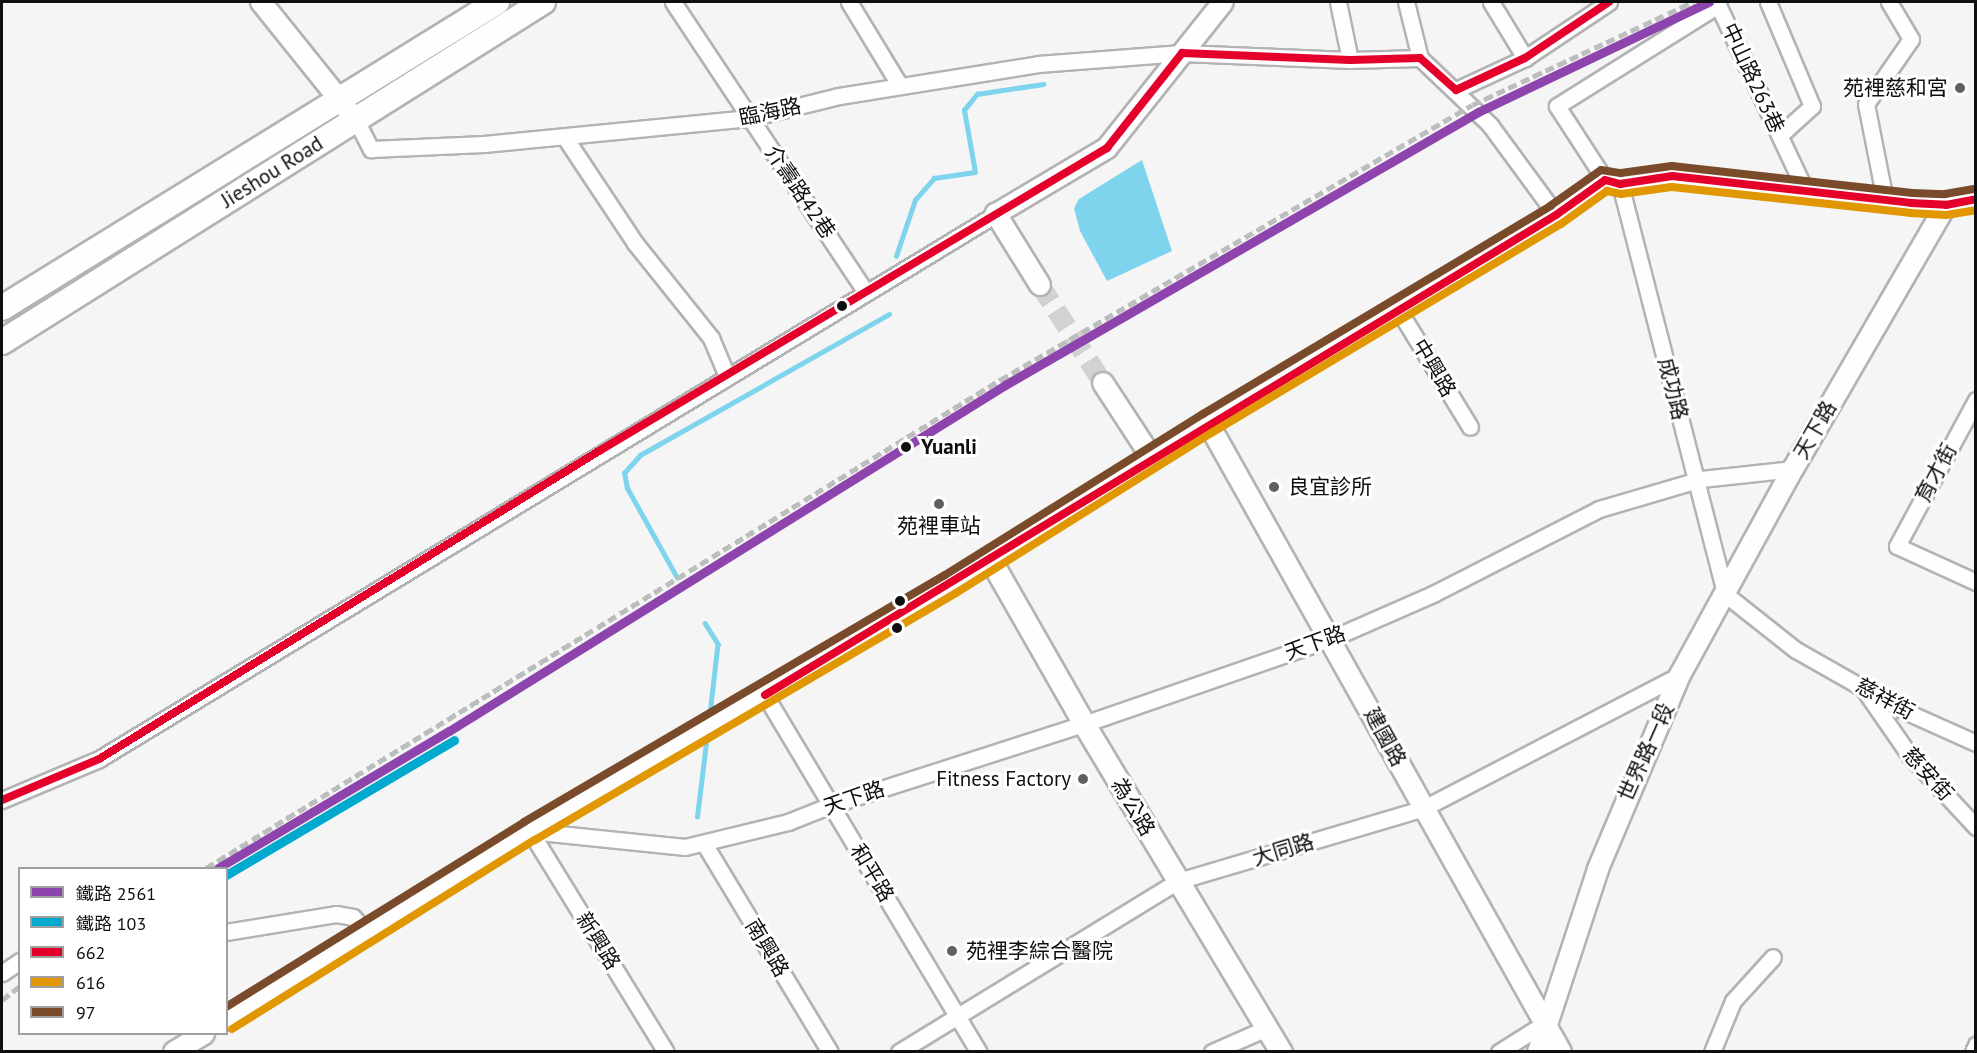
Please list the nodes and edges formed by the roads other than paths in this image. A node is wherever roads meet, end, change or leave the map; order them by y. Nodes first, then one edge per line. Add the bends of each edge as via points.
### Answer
1 (261, 2) edge
2 (497, 2) edge
3 (543, 2) edge
4 (673, 2) edge
5 (849, 2) edge
6 (1223, 2) edge
7 (1338, 2) edge
8 (1406, 2) edge
9 (1491, 2) edge
10 (1609, 2) edge
11 (1768, 2) edge
12 (1889, 2) edge
13 (1722, 3) edge
14 (1182, 53) junction
15 (1420, 58) junction
16 (1525, 58) junction
17 (1350, 60) junction
18 (900, 86) junction
19 (1456, 90) junction
20 (340, 99) junction
21 (1557, 106) joint
22 (750, 118) junction
23 (356, 120) junction
24 (1780, 135) junction
25 (566, 139) junction
26 (1612, 182) junction
27 (1806, 192) junction
28 (1976, 199) edge
29 (1885, 200) junction
30 (1946, 205) junction
31 (996, 214) junction
32 (1556, 215) junction
33 (102, 245) junction
34 (119, 267) junction
35 (1040, 285) tunnel mouth
36 (866, 293) junction
37 (2, 308) edge
38 (1398, 309) junction
39 (2, 342) edge
40 (727, 376) junction
41 (1103, 383) tunnel mouth
42 (1976, 400) edge
43 (1208, 423) junction
44 (1470, 427) dead end
45 (1152, 458) junction
46 (1793, 469) junction
47 (1696, 480) junction
48 (990, 560) junction
49 (1976, 582) edge
50 (1725, 594) junction
51 (1330, 639) junction
52 (1680, 675) junction
53 (1863, 689) junction
54 (765, 695) junction
55 (1084, 724) junction
56 (1976, 743) edge
57 (2, 800) edge
58 (831, 805) junction
59 (1424, 808) junction
60 (1976, 827) edge
61 (530, 831) junction
62 (705, 845) junction
63 (1178, 881) junction
64 (228, 932) edge
65 (368, 934) junction
66 (1773, 957) dead end
67 (18, 962) edge
68 (2, 973) edge
69 (958, 1016) junction
70 (228, 1019) edge
71 (1545, 1023) junction
72 (1267, 1028) junction
73 (202, 1035) edge
74 (1976, 1045) edge
75 (174, 1052) edge
76 (666, 1052) edge
77 (830, 1052) edge
78 (899, 1052) edge
79 (979, 1052) edge
80 (1212, 1052) edge
81 (1281, 1052) edge
82 (1499, 1052) edge
83 (1538, 1052) edge
84 (1561, 1052) edge
85 (1712, 1052) edge
86 (1972, 1052) edge

1 - 20 street, 臨海路
2 - 20 main road, Jieshou Road
3 - 23 main road, Jieshou Road
4 - 22 street, 介壽路42巷
5 - 18 street
6 - 14 street
7 - 17 street
8 - 15 street
9 - 16 street
10 - 16 street
11 - 24 street via 1812,106
12 - 29 street via 1911,39 1866,104
13 - 21 street, 中山路263巷
13 - 24 street, 中山路263巷
14 - 17 street, 臨海路
14 - 18 street, 臨海路 via 1038,64
14 - 31 street via 1107,148
15 - 17 street, 臨海路
15 - 19 street
16 - 19 street
18 - 22 street, 臨海路
19 - 32 street via 1500,137
20 - 23 street, 臨海路
20 - 33 main road, Jieshou Road
21 - 26 street, 成功路
22 - 25 street, 臨海路
22 - 36 street, 介壽路42巷
23 - 25 street, 臨海路 via 371,149
23 - 34 main road, Jieshou Road
24 - 27 street, 中山路263巷
25 - 40 street via 635,243 711,338
26 - 27 street via 1672,176
26 - 32 street
26 - 47 street, 成功路
27 - 29 street
28 - 30 street
29 - 30 street
30 - 46 street, 天下路
31 - 35 street
31 - 36 street
32 - 38 street
33 - 34 main road
33 - 37 main road, Jieshou Road
34 - 39 main road, Jieshou Road
36 - 40 street
38 - 43 street
38 - 44 street, 中興路
40 - 57 street via 99,759
41 - 45 street
42 - 49 street, 育才街 via 1897,546
43 - 45 street
43 - 51 street, 建國路
45 - 48 street
46 - 47 street, 天下路
46 - 50 street, 世界路一段
47 - 50 street, 成功路
47 - 51 street, 天下路 via 1599,509 1433,594
48 - 54 street
48 - 55 main road, 為公路
50 - 52 street, 世界路一段
50 - 53 street, 慈祥街 via 1796,650
51 - 55 street, 天下路
51 - 59 street, 建國路
52 - 59 street, 大同路
52 - 71 street, 世界路一段 via 1598,869
53 - 56 street, 慈祥街
53 - 60 street, 慈安街 via 1910,756
54 - 58 street, 和平路
54 - 61 street
55 - 58 street, 天下路
55 - 63 main road, 為公路
58 - 62 street, 天下路 via 788,822
58 - 69 street, 和平路
59 - 63 street, 大同路
59 - 71 street, 建國路
61 - 62 street, 天下路 via 685,847
61 - 65 street
61 - 76 street, 新興路
62 - 77 street, 南興路
63 - 69 street, 大同路
63 - 72 main road, 為公路
64 - 65 street via 336,914 353,917
65 - 70 street
66 - 85 street via 1733,1001
67 - 68 street
69 - 78 street, 大同路
69 - 79 street, 和平路
71 - 82 street
71 - 83 street, 世界路一段
71 - 84 street, 建國路
72 - 80 street
72 - 81 main road, 為公路
73 - 75 street
74 - 86 street

